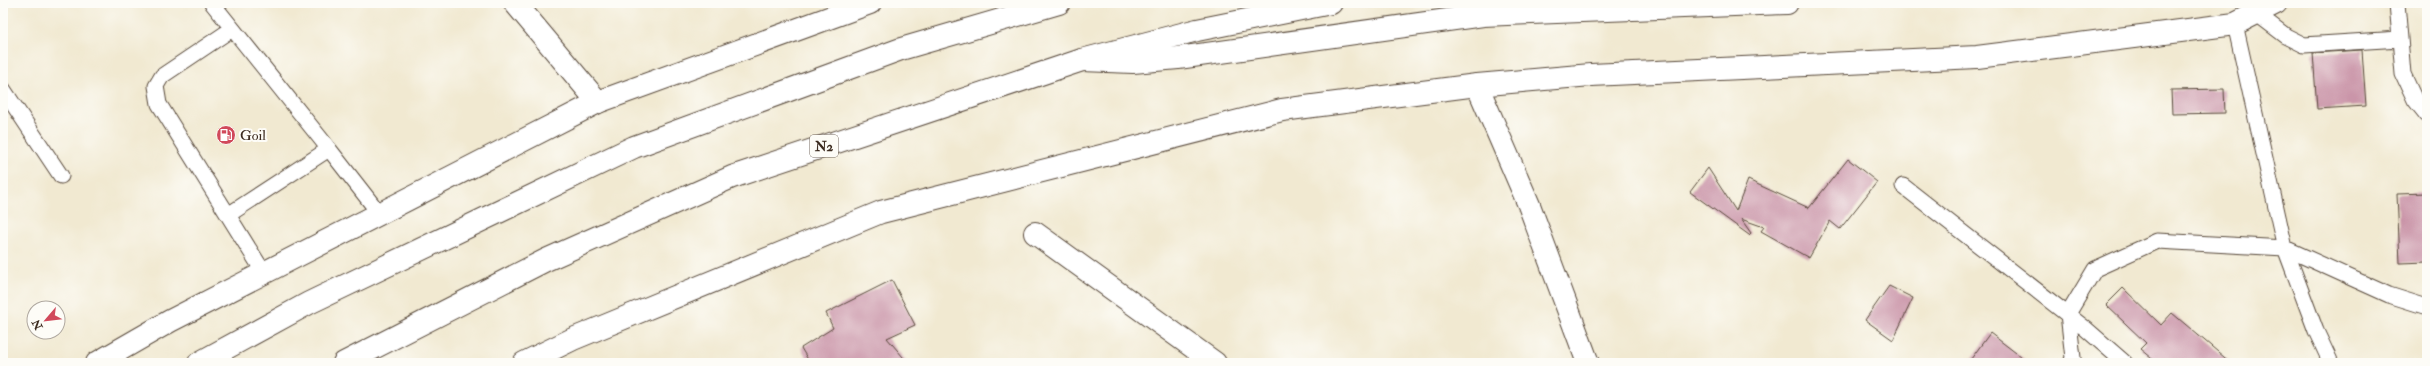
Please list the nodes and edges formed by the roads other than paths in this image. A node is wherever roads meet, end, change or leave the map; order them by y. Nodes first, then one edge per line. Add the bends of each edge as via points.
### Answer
1 (212, 3) edge
2 (515, 3) edge
3 (870, 3) edge
4 (1058, 3) edge
5 (1331, 3) edge
6 (1787, 3) edge
7 (2276, 3) edge
8 (2397, 3) edge
9 (2257, 14) junction
10 (2236, 24) junction
11 (232, 29) junction
12 (2400, 39) junction
13 (1082, 60) junction
14 (1478, 85) junction
15 (3, 89) edge
16 (598, 102) junction
17 (2427, 115) edge
18 (329, 150) junction
19 (61, 176) dead end
20 (1903, 186) dead end
21 (379, 213) junction
22 (228, 215) junction
23 (1035, 233) dead end
24 (2285, 248) junction
25 (264, 273) junction
26 (2427, 307) edge
27 (2068, 314) junction
28 (1581, 359) edge
29 (97, 363) edge
30 (199, 363) edge
31 (344, 363) edge
32 (524, 363) edge
33 (1215, 363) edge
34 (2071, 363) edge
35 (2125, 363) edge
36 (2331, 363) edge

1 - 11 lane
2 - 16 main road
3 - 16 main road
4 - 30 main road via 901,49 634,147 309,303
5 - 13 main road, N2 via 1197,30
6 - 13 main road via 1484,15 1178,58 1133,62
7 - 9 main road
8 - 12 lane
9 - 10 main road
9 - 12 lane via 2286,36 2304,45
10 - 14 main road via 1977,57 1591,75
10 - 24 lane
11 - 18 lane
11 - 22 lane via 162,76 156,86 159,104
12 - 17 lane via 2403,74 2415,100
13 - 31 main road, N2 via 732,177 546,260
14 - 28 main road via 1529,206
14 - 32 main road via 1282,110 881,212 573,339
15 - 19 lane
16 - 21 main road
18 - 21 lane
18 - 22 lane
20 - 27 lane
21 - 25 main road
22 - 25 lane
23 - 33 main road
24 - 26 lane via 2388,294
24 - 27 lane via 2157,241 2095,269
24 - 36 lane via 2316,331
25 - 29 main road via 170,321
27 - 34 lane via 2073,358
27 - 35 lane

